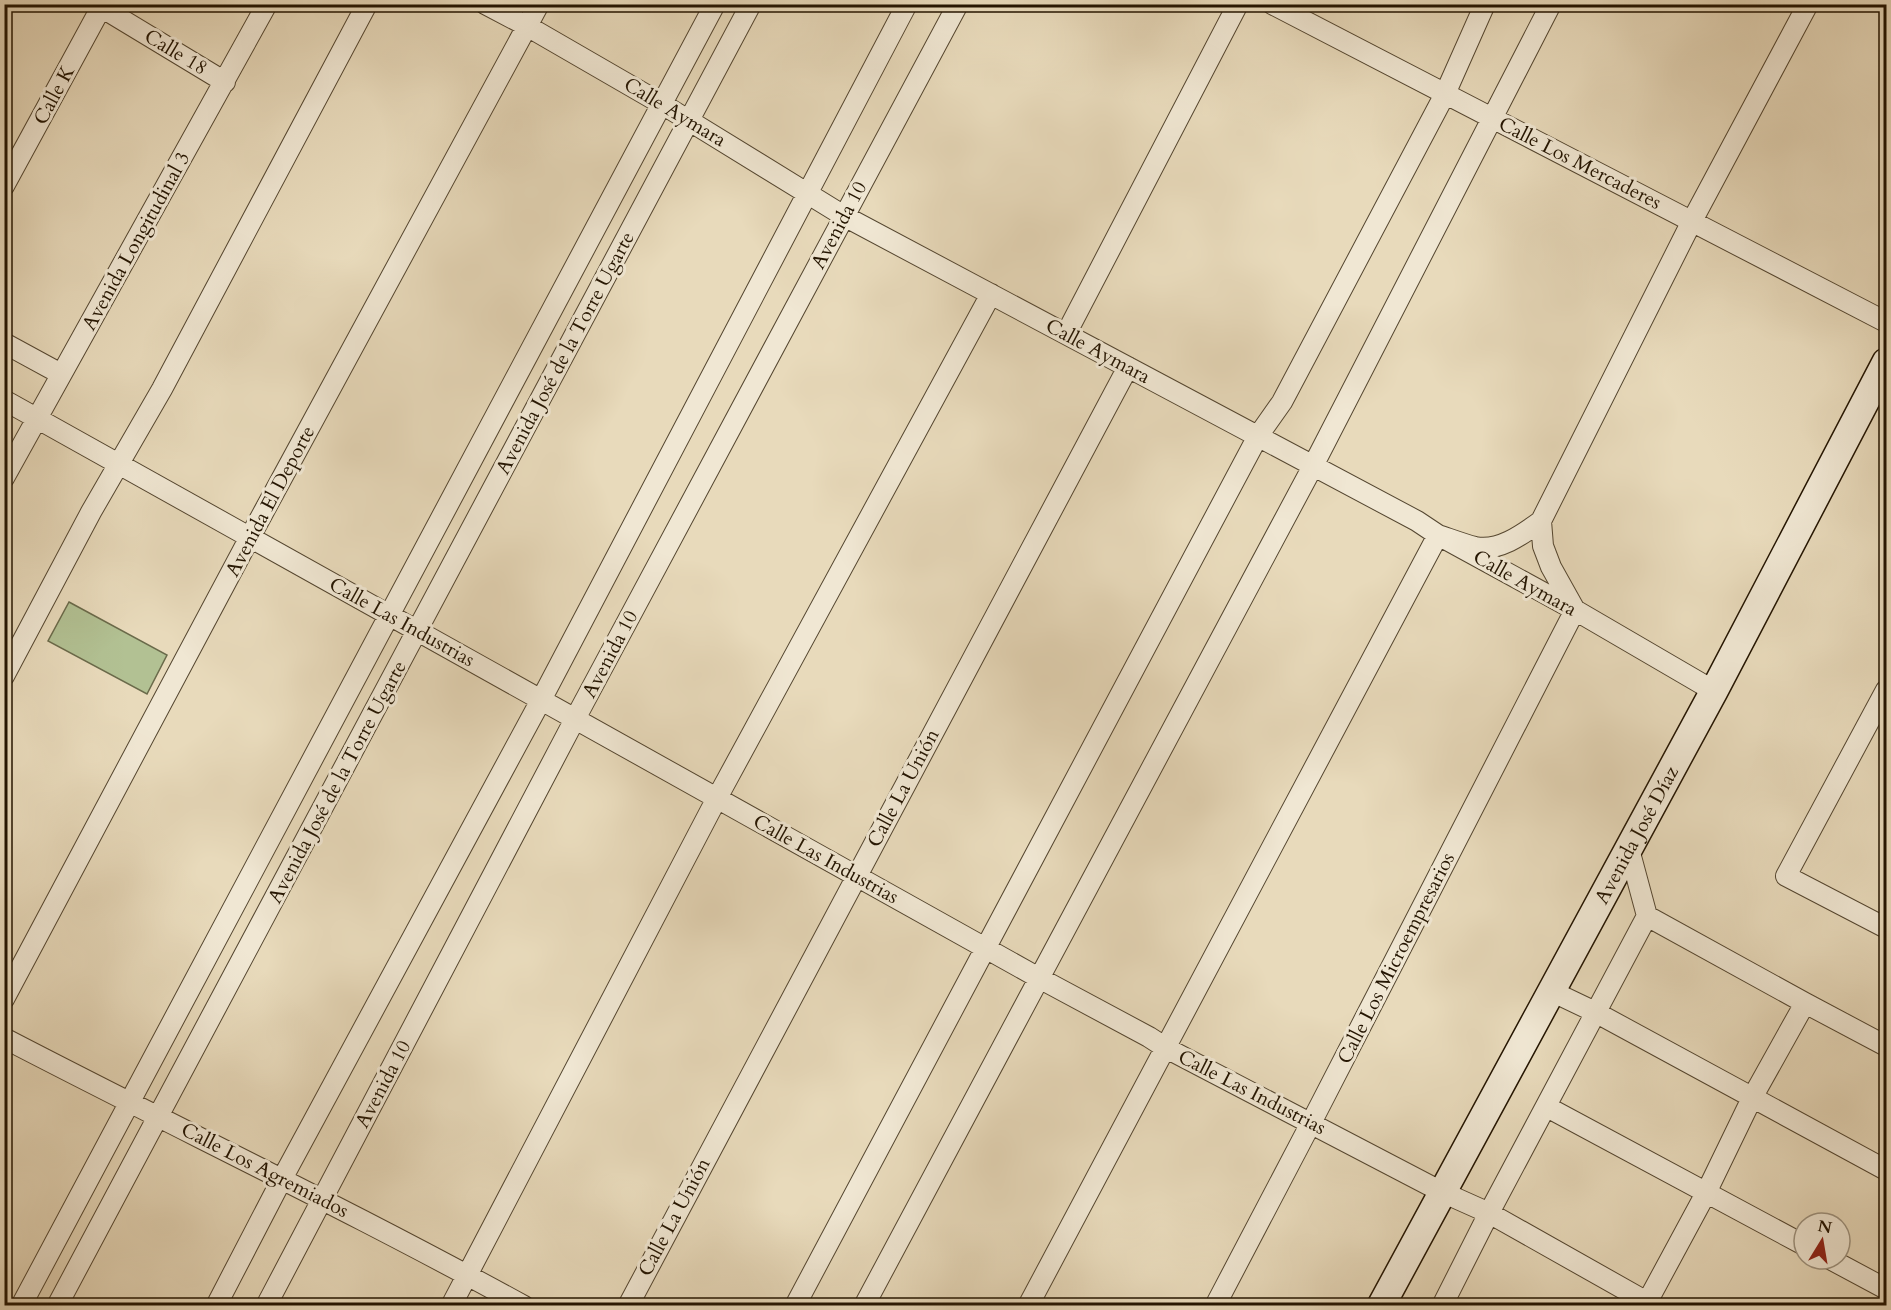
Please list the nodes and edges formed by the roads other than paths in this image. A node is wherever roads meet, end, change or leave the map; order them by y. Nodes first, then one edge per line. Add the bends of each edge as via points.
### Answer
1 (267, 4) edge
2 (367, 4) edge
3 (485, 4) edge
4 (539, 4) edge
5 (715, 4) edge
6 (751, 4) edge
7 (907, 4) edge
8 (958, 4) edge
9 (1238, 4) edge
10 (1272, 4) edge
11 (1485, 4) edge
12 (1551, 4) edge
13 (1808, 4) edge
14 (100, 5) edge
15 (527, 26) junction
16 (225, 81) junction
17 (1445, 94) junction
18 (662, 104) junction
19 (1492, 118) junction
20 (690, 121) junction
21 (4, 186) edge
22 (807, 193) junction
23 (844, 216) junction
24 (1692, 221) junction
25 (991, 294) junction
26 (1887, 322) edge
27 (1066, 334) junction
28 (4, 343) edge
29 (1887, 362) edge
30 (1128, 367) junction
31 (62, 374) junction
32 (4, 400) edge
33 (37, 418) junction
34 (1258, 436) junction
35 (117, 463) junction
36 (1313, 466) junction
37 (4, 478) edge
38 (1541, 521) junction
39 (1438, 535) junction
40 (250, 537) junction
41 (1575, 610) junction
42 (389, 615) junction
43 (417, 631) junction
44 (4, 676) edge
45 (1714, 692) junction
46 (541, 700) junction
47 (1884, 702) edge
48 (575, 719) junction
49 (717, 798) junction
50 (1629, 849) junction
51 (856, 876) junction
52 (1647, 916) junction
53 (1887, 928) edge
54 (985, 948) junction
55 (1039, 978) junction
56 (1551, 991) junction
57 (4, 999) edge
58 (1805, 1003) junction
59 (1595, 1012) junction
60 (4, 1038) edge
61 (1887, 1046) edge
62 (1166, 1048) junction
63 (1752, 1098) junction
64 (130, 1103) junction
65 (1547, 1107) junction
66 (159, 1117) junction
67 (1311, 1123) junction
68 (1887, 1170) edge
69 (282, 1179) junction
70 (1442, 1192) junction
71 (1706, 1193) junction
72 (322, 1199) junction
73 (1489, 1213) junction
74 (1792, 1239) edge
75 (1852, 1271) edge
76 (468, 1275) junction
77 (1887, 1289) edge
78 (1649, 1304) edge
79 (21, 1305) edge
80 (57, 1305) edge
81 (216, 1305) edge
82 (266, 1305) edge
83 (451, 1305) edge
84 (524, 1305) edge
85 (628, 1305) edge
86 (795, 1305) edge
87 (864, 1305) edge
88 (1028, 1305) edge
89 (1215, 1305) edge
90 (1381, 1305) edge
91 (1442, 1305) edge

1 - 16 street, Avenida Longitudinal 3
2 - 35 street via 162,389
3 - 15 street, Calle Aymara
4 - 15 street, Avenida El Deporte
5 - 18 street, Avenida José de la Torre Ugarte
6 - 20 street, Avenida José de la Torre Ugarte
7 - 22 street, Avenida 10
8 - 23 street, Avenida 10
9 - 27 street
10 - 17 street, Calle Los Mercaderes
11 - 17 street
12 - 19 street
13 - 24 street
14 - 16 street, Calle 18
14 - 21 street, Calle K
15 - 18 street, Calle Aymara
15 - 40 street, Avenida El Deporte
16 - 31 street, Avenida Longitudinal 3
17 - 19 street, Calle Los Mercaderes
17 - 34 street via 1282,402
18 - 20 street, Calle Aymara
18 - 42 street, Avenida José de la Torre Ugarte
19 - 24 street, Calle Los Mercaderes
19 - 36 street
20 - 22 street, Calle Aymara
20 - 43 street, Avenida José de la Torre Ugarte
22 - 23 street, Calle Aymara
22 - 46 street, Avenida 10
23 - 25 street, Calle Aymara
23 - 48 street, Avenida 10
24 - 26 street, Calle Los Mercaderes
24 - 38 street
25 - 27 street, Calle Aymara
25 - 49 street
27 - 30 street, Calle Aymara
28 - 31 street
29 - 45 street, Avenida José Díaz
30 - 34 street, Calle Aymara
30 - 51 street, Calle La Unión
31 - 33 street, Avenida Longitudinal 3
32 - 33 street, Calle Las Industrias
33 - 35 street, Calle Las Industrias
33 - 37 street, Avenida Longitudinal 3
34 - 36 street, Calle Aymara
34 - 54 street
35 - 40 street, Calle Las Industrias
35 - 44 street
36 - 39 street, Calle Aymara
36 - 55 street
38 - 39 street via 1516,538 1477,548
38 - 41 street via 1543,546 1551,567
39 - 41 street, Calle Aymara
39 - 62 street
40 - 42 street, Calle Las Industrias
40 - 57 street, Avenida El Deporte
41 - 45 street, Calle Aymara
41 - 67 street, Calle Los Microempresarios
42 - 43 street, Calle Las Industrias
42 - 64 street, Avenida José de la Torre Ugarte
43 - 46 street, Calle Las Industrias
43 - 66 street, Avenida José de la Torre Ugarte
45 - 50 street, Avenida José Díaz
46 - 48 street, Calle Las Industrias
46 - 69 street, Avenida 10
47 - 53 street via 1786,876
48 - 49 street, Calle Las Industrias
48 - 72 street, Avenida 10
49 - 51 street, Calle Las Industrias
49 - 76 street
50 - 52 street
50 - 56 street, Avenida José Díaz
51 - 54 street, Calle Las Industrias
51 - 85 street, Calle La Unión
52 - 58 street
52 - 59 street
54 - 55 street, Calle Las Industrias
54 - 86 street
55 - 62 street, Calle Las Industrias
55 - 87 street
56 - 59 street
56 - 70 street, Avenida José Díaz
58 - 61 street
58 - 63 street
59 - 63 street
59 - 65 street
60 - 64 street, Calle Los Agremiados
62 - 67 street, Calle Las Industrias
62 - 88 street
63 - 68 street
63 - 71 street
64 - 66 street, Calle Los Agremiados
64 - 79 street, Avenida José de la Torre Ugarte
65 - 71 street
65 - 73 street
66 - 69 street, Calle Los Agremiados
66 - 80 street, Avenida José de la Torre Ugarte
67 - 70 street, Calle Las Industrias
67 - 89 street, Calle Los Microempresarios
69 - 72 street, Calle Los Agremiados
69 - 81 street, Avenida 10
70 - 73 street, Calle Las Industrias
70 - 90 street, Avenida José Díaz
71 - 74 street
71 - 78 street
72 - 76 street, Calle Los Agremiados
72 - 82 street, Avenida 10
73 - 78 street, Calle Las Industrias
73 - 91 street
75 - 77 street
76 - 83 street
76 - 84 street, Calle Los Agremiados

